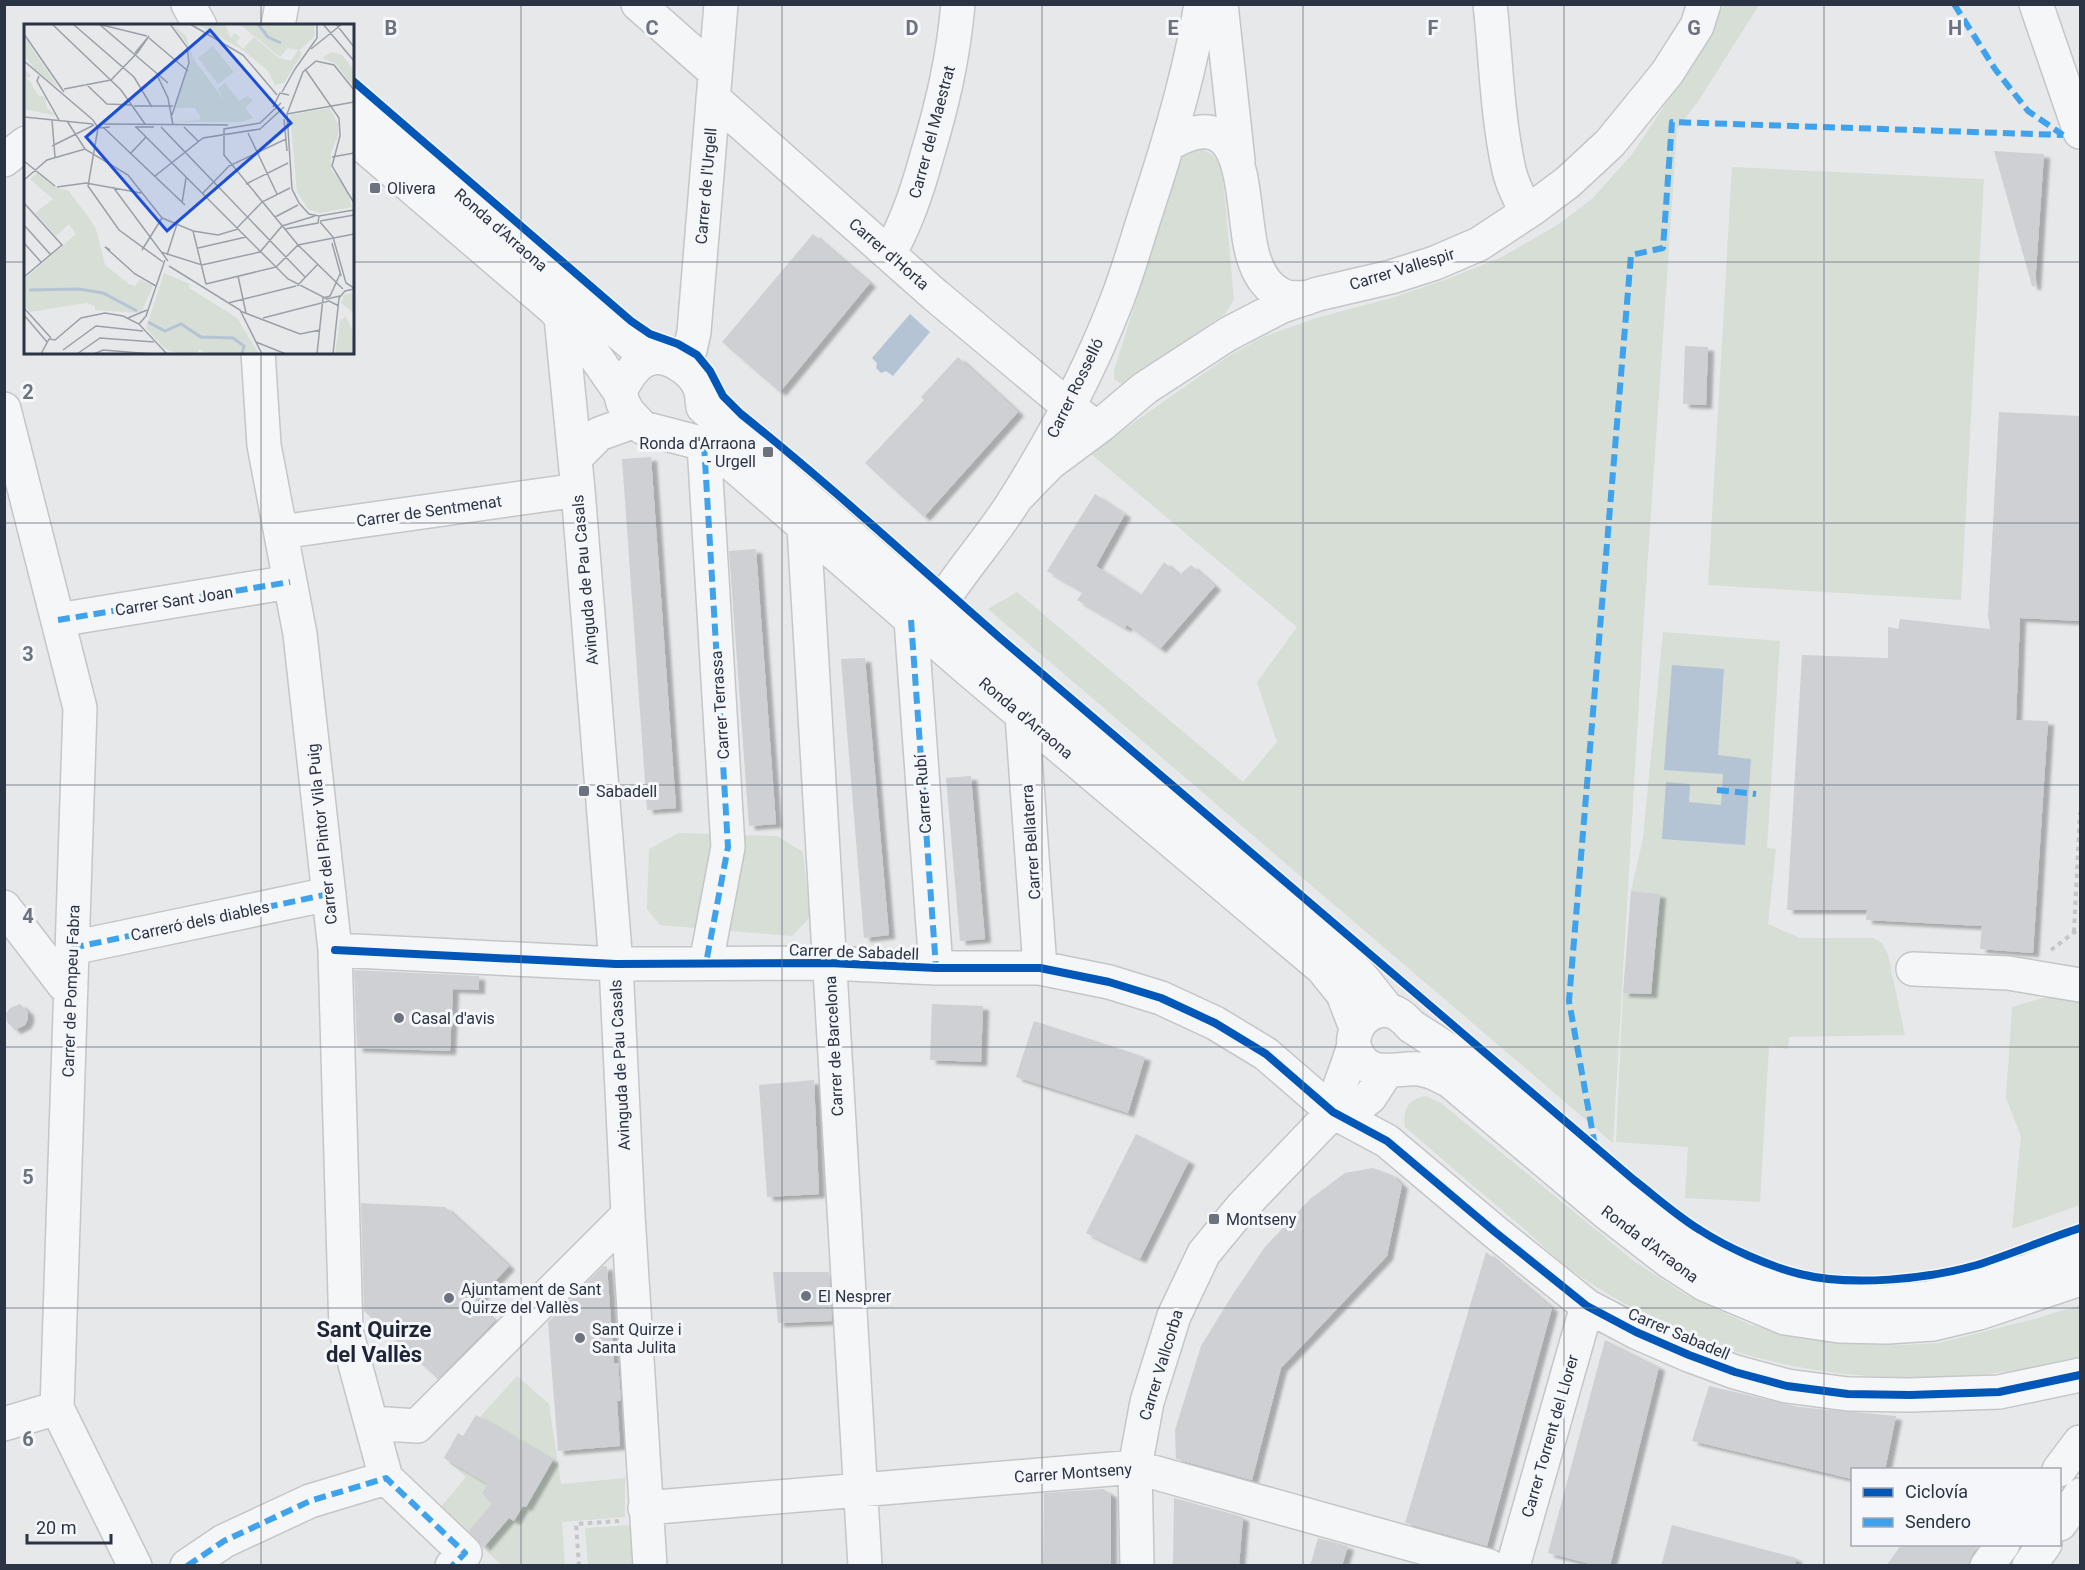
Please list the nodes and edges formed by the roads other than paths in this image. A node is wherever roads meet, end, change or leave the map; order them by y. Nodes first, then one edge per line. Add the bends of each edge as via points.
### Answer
1 (638, 4) edge
2 (721, 4) edge
3 (958, 4) edge
4 (1201, 4) edge
5 (1221, 4) edge
6 (1491, 4) edge
7 (1704, 4) edge
8 (2036, 4) edge
9 (714, 85) junction
10 (354, 104) edge
11 (2080, 132) edge
12 (354, 137) edge
13 (1169, 144) junction
14 (24, 145) edge
15 (4, 160) edge
16 (1238, 160) junction
17 (1526, 212) junction
18 (889, 254) junction
19 (1307, 298) junction
20 (561, 317) junction
21 (258, 354) edge
22 (664, 361) junction
23 (1145, 388) junction
24 (620, 392) junction
25 (1074, 395) junction
26 (703, 406) junction
27 (4, 409) edge
28 (636, 421) junction
29 (1101, 425) junction
30 (671, 435) junction
31 (704, 444) junction
32 (575, 458) junction
33 (578, 490) junction
34 (1015, 499) junction
35 (804, 527) junction
36 (281, 532) junction
37 (291, 582) junction
38 (924, 614) junction
39 (58, 620) junction
40 (1022, 715) junction
41 (329, 894) junction
42 (4, 907) edge
43 (72, 948) junction
44 (335, 950) junction
45 (706, 963) junction
46 (829, 963) junction
47 (616, 964) junction
48 (936, 968) junction
49 (1040, 968) junction
50 (1913, 969) dead end
51 (2080, 985) edge
52 (71, 988) junction
53 (1399, 1018) junction
54 (1355, 1036) junction
55 (1391, 1070) junction
56 (1333, 1112) junction
57 (628, 1215) junction
58 (2080, 1249) edge
59 (2080, 1279) edge
60 (1587, 1305) junction
61 (2080, 1375) edge
62 (57, 1408) junction
63 (371, 1423) junction
64 (4, 1424) edge
65 (2080, 1442) edge
66 (1135, 1467) junction
67 (2060, 1468) edge
68 (386, 1478) junction
69 (861, 1490) junction
70 (2080, 1495) edge
71 (646, 1513) junction
72 (2061, 1523) edge
73 (2001, 1546) edge
74 (2044, 1546) edge
75 (135, 1566) edge
76 (187, 1566) edge
77 (452, 1566) edge
78 (650, 1566) edge
79 (865, 1566) edge
80 (1137, 1566) edge
81 (1489, 1566) edge
82 (1514, 1566) edge
83 (1987, 1566) edge
84 (2029, 1566) edge

1 - 9 street, Carrer d'Horta
2 - 9 street, Carrer de l'Urgell
3 - 18 street, Carrer del Maestrat via 954,51 942,107 902,231
4 - 13 street, Carrer Rosselló
5 - 16 street
6 - 17 street via 1509,170
7 - 17 street, Carrer Vallespir via 1697,27 1667,73 1610,143 1568,182
8 - 11 street
9 - 18 street, Carrer d'Horta
9 - 22 street, Carrer de l'Urgell via 694,332 690,350
10 - 22 street, Ronda d'Arraona
12 - 20 street, Ronda d'Arraona
13 - 16 street via 1196,131 1214,132
13 - 25 street, Carrer Rosselló via 1115,305
14 - 15 street
16 - 19 street via 1254,261 1262,277 1273,290 1287,297
17 - 19 street, Carrer Vallespir via 1479,244 1435,263
18 - 25 street, Carrer d'Horta
19 - 23 street, Carrer Vallespir via 1282,306 1228,334
20 - 24 street, Ronda d'Arraona via 588,346
20 - 32 street, Avinguda de Pau Casals
21 - 36 street, Carrer del Pintor Vila Puig via 264,446
22 - 24 street via 638,365
22 - 26 street, Ronda d'Arraona via 700,388
23 - 25 street, Carrer d'Horta
23 - 29 street, Carrer Vallespir
24 - 28 street, Ronda d'Arraona
24 - 32 street via 605,396 589,412
25 - 29 street via 1084,418
25 - 34 street, Carrer Rosselló
26 - 30 street
26 - 38 street, Ronda d'Arraona via 886,567
27 - 39 street, Carrer de Pompeu Fabra
28 - 30 street, Ronda d'Arraona via 655,433
28 - 32 street via 599,434
29 - 34 street, Carrer Vallespir via 1050,463
30 - 31 street, Ronda d'Arraona
31 - 35 street, Ronda d'Arraona
31 - 45 street, Carrer Terrassa via 728,847
32 - 33 street, Avinguda de Pau Casals
33 - 36 street, Carrer de Sentmenat
33 - 47 street, Avinguda de Pau Casals
34 - 38 street, Carrer Rosselló via 979,551
35 - 38 street, Ronda d'Arraona
35 - 46 street, Carrer de Barcelona
36 - 37 street, Carrer del Pintor Vila Puig
37 - 39 street, Carrer Sant Joan
37 - 41 street, Carrer del Pintor Vila Puig
38 - 40 street, Ronda d'Arraona
38 - 48 street, Carrer Rubí
38 - 53 street, Ronda d'Arraona via 1337,950
39 - 43 street, Carrer de Pompeu Fabra via 80,708
40 - 49 street, Carrer Bellaterra
40 - 54 street, Ronda d'Arraona via 1322,968 1343,994
41 - 43 street, Carreró dels diables
41 - 44 street, Carrer del Pintor Vila Puig
42 - 52 street via 64,985
43 - 52 street, Carrer de Pompeu Fabra
44 - 47 street, Carrer de Sabadell
44 - 63 street, Carrer del Pintor Vila Puig via 346,1331
45 - 46 street, Carrer de Sabadell
45 - 47 street, Carrer de Sabadell
46 - 48 street, Carrer de Sabadell
46 - 69 street, Carrer de Barcelona
47 - 57 street, Avinguda de Pau Casals
48 - 49 street, Carrer de Sabadell
49 - 56 street, Carrer de Sabadell via 1109,982 1161,998 1215,1023 1266,1054
50 - 51 street via 2008,973
52 - 62 street, Carrer de Pompeu Fabra
53 - 54 street via 1375,1012 1363,1019
53 - 55 street via 1414,1037 1412,1054 1404,1064
53 - 58 street, Ronda d'Arraona via 1471,1066 1685,1241 1716,1261 1792,1293 1886,1302 1929,1298 2028,1271
54 - 55 street, Ronda d'Arraona via 1360,1060 1371,1068
54 - 56 street, Carrer Vallcorba
55 - 56 street via 1356,1108
55 - 59 street, Ronda d'Arraona via 1419,1069 1450,1081 1670,1262 1704,1284 1785,1318 1839,1326 1933,1324
56 - 60 street, Carrer Sabadell via 1387,1141
56 - 66 street, Carrer Vallcorba via 1242,1207 1204,1253 1174,1316 1148,1402
57 - 63 street via 417,1426
57 - 71 street, Avinguda de Pau Casals
60 - 61 street, Carrer Sabadell via 1689,1355 1787,1386 1848,1394 1999,1392
60 - 82 street, Carrer Torrent del Llorer
62 - 64 street
62 - 75 street, Carrer de Pompeu Fabra
63 - 68 street, Carrer del Pintor Vila Puig
65 - 67 street
66 - 69 street, Carrer Montseny
66 - 80 street, Carrer Vallcorba
66 - 81 street, Carrer Montseny
68 - 76 street via 310,1501 224,1541
68 - 77 street via 465,1553
69 - 71 street, Carrer Montseny
69 - 79 street, Carrer de Barcelona
70 - 72 street
71 - 78 street, Avinguda de Pau Casals
73 - 83 street
74 - 84 street

